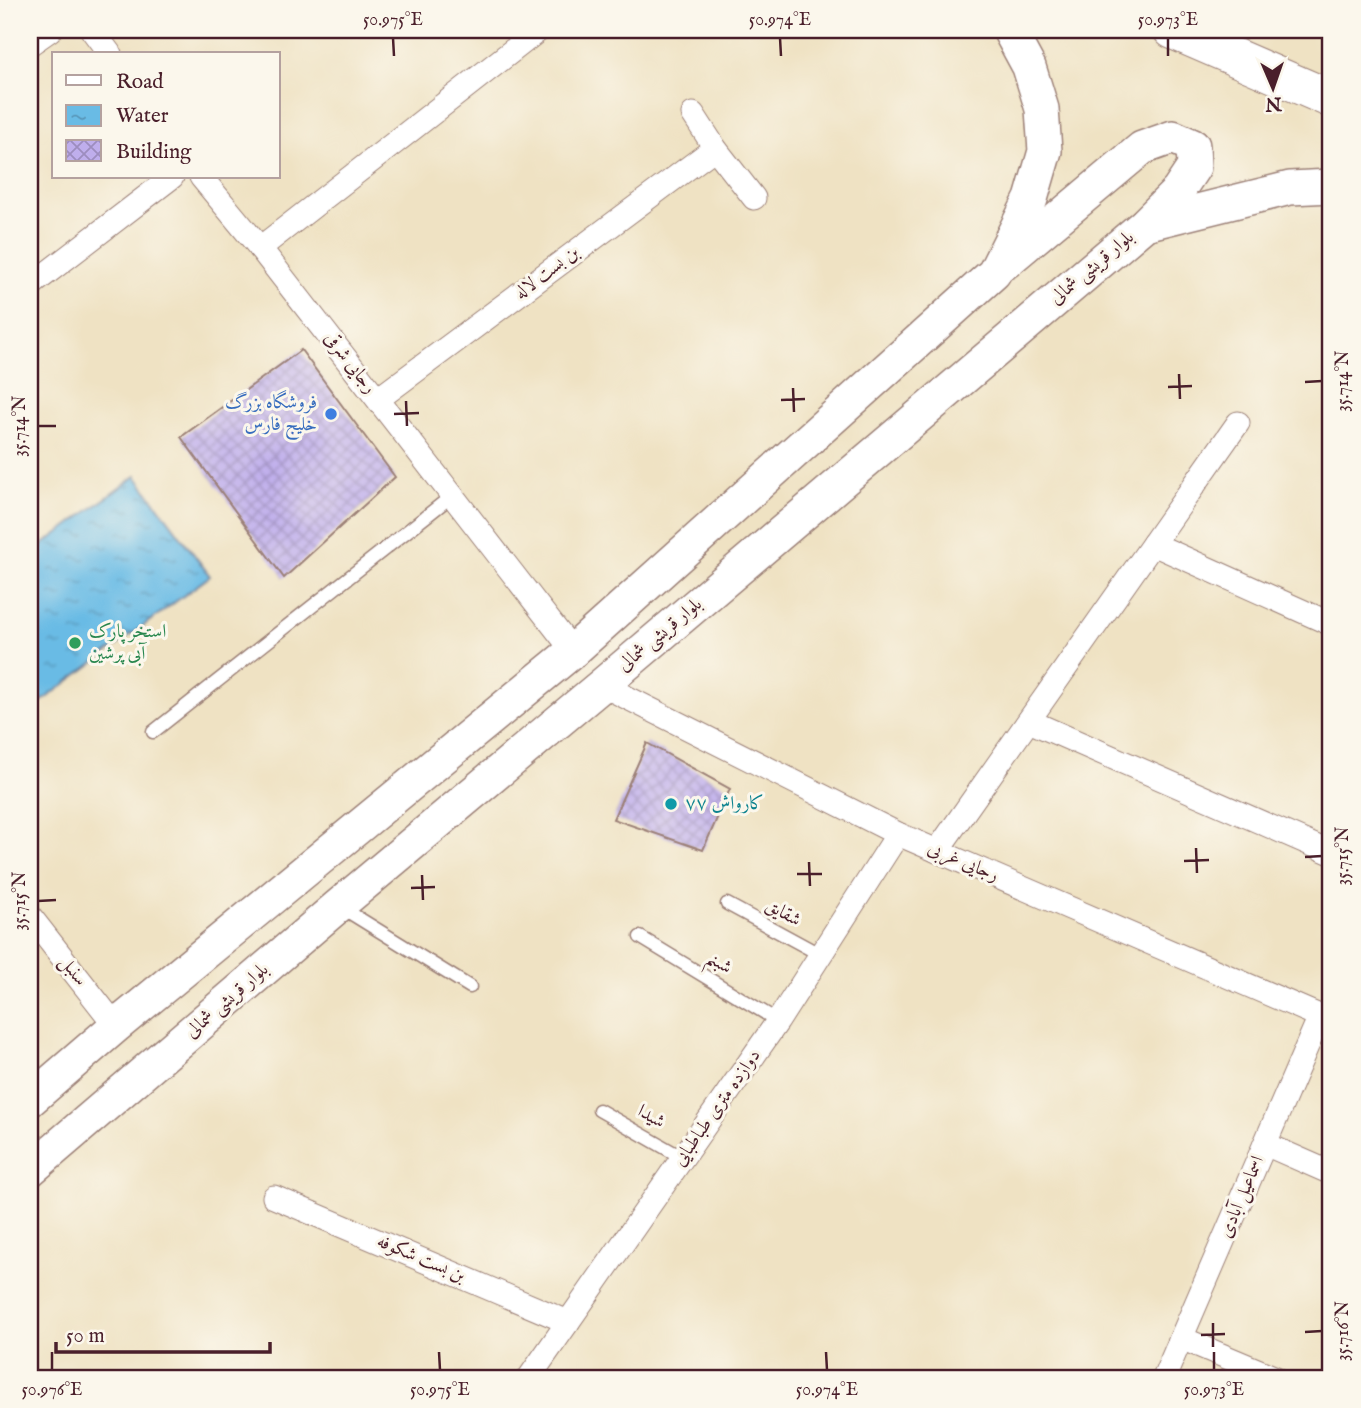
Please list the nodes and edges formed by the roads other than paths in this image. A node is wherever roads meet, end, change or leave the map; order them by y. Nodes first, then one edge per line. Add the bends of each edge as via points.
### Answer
1 (50, 30) edge
2 (92, 30) edge
3 (539, 30) edge
4 (1009, 30) edge
5 (1172, 30) edge
6 (30, 44) edge
7 (108, 52) edge
8 (1331, 99) edge
9 (693, 114) dead end
10 (715, 148) junction
11 (171, 178) edge
12 (202, 178) edge
13 (1331, 186) edge
14 (754, 198) dead end
15 (1145, 224) junction
16 (260, 248) junction
17 (993, 273) junction
18 (30, 286) edge
19 (378, 399) junction
20 (1238, 423) dead end
21 (453, 495) junction
22 (1153, 544) junction
23 (1331, 624) edge
24 (573, 651) junction
25 (602, 685) junction
26 (1028, 721) junction
27 (153, 732) dead end
28 (898, 834) junction
29 (937, 851) junction
30 (1331, 853) edge
31 (727, 904) dead end
32 (338, 906) junction
33 (30, 916) edge
34 (640, 937) dead end
35 (821, 955) junction
36 (470, 987) dead end
37 (1326, 1018) edge
38 (778, 1021) junction
39 (116, 1026) junction
40 (30, 1100) edge
41 (600, 1110) dead end
42 (1265, 1144) junction
43 (683, 1158) junction
44 (30, 1170) edge
45 (1331, 1173) edge
46 (274, 1197) dead end
47 (568, 1322) junction
48 (1181, 1338) junction
49 (529, 1378) edge
50 (1164, 1378) edge
51 (1276, 1378) edge

1 - 6 street
2 - 7 street
3 - 16 street
4 - 17 main road via 1029,67 1042,109 1045,151 1031,199
5 - 8 main road
9 - 10 street
10 - 14 street
10 - 19 street, بن بست لاله
11 - 18 street
12 - 16 street, رجایی شرقی
13 - 15 main road, بلوار قریشی شمالی via 1290,188
15 - 17 main road via 1178,191 1194,167 1193,146 1173,137 1142,148
15 - 25 main road, بلوار قریشی شمالی
16 - 19 street, رجایی شرقی
17 - 24 main road
19 - 21 street, رجایی شرقی
20 - 22 street
21 - 24 street, رجایی شرقی
21 - 27 lane
22 - 23 street
22 - 26 street
24 - 39 main road
25 - 28 street, رجایی غربی
25 - 32 main road, بلوار قریشی شمالی
26 - 29 street
26 - 30 street
28 - 29 street, رجایی غربی
28 - 35 street, دوازده متری طباطبایی
29 - 37 street, رجایی غربی
31 - 35 lane, شقایق
32 - 36 lane
32 - 44 main road, بلوار قریشی شمالی
33 - 39 street, سنبل
34 - 38 lane, شبنم
35 - 38 street, دوازده متری طباطبایی
37 - 42 street, اسماعیل آبادی
38 - 43 street, دوازده متری طباطبایی
39 - 40 main road
41 - 43 lane, شیدا
42 - 45 street
42 - 48 street, اسماعیل آبادی
43 - 47 street, دوازده متری طباطبایی
46 - 47 street, بن بست شکوفه
47 - 49 street, دوازده متری طباطبایی
48 - 50 street, اسماعیل آبادی
48 - 51 street

